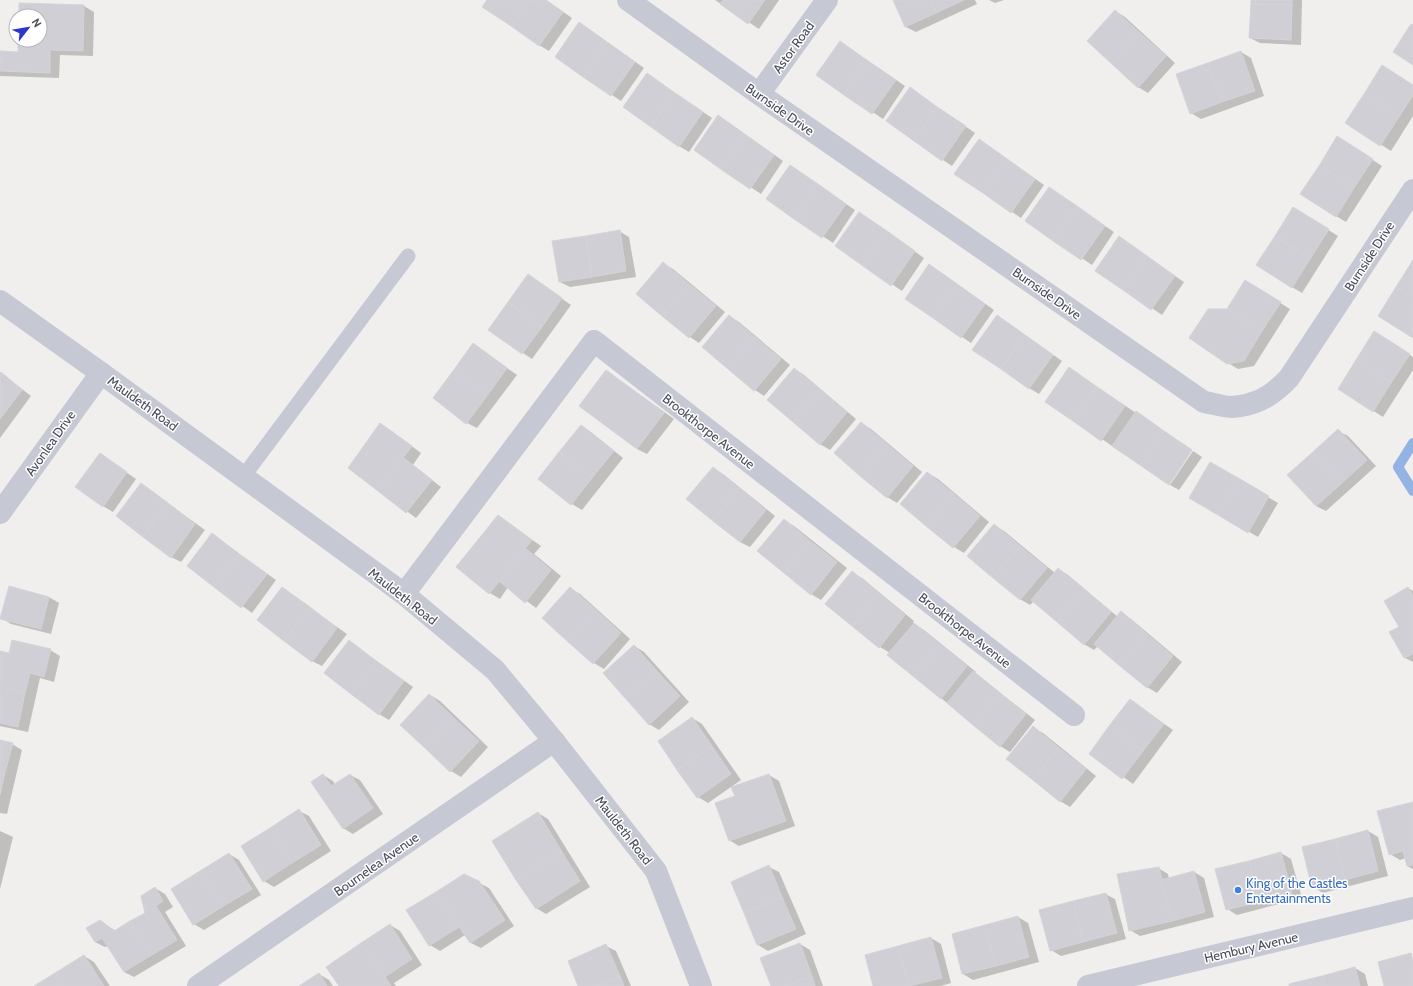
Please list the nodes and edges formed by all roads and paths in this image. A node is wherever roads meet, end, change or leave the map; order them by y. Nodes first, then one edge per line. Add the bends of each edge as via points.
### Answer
1 (628, 0) edge
2 (827, 0) edge
3 (759, 94) junction
4 (1413, 190) edge
5 (408, 256) dead end
6 (0, 301) edge
7 (101, 373) junction
8 (243, 477) junction
9 (0, 513) edge
10 (404, 594) junction
11 (1074, 715) dead end
12 (554, 741) junction
13 (1413, 908) edge
14 (198, 986) edge
15 (701, 986) edge
16 (1088, 986) edge

1 - 3 street, Burnside Drive
2 - 3 street, Astor Road
3 - 4 street, Burnside Drive via 1204,402 1231,407 1256,402 1275,393 1289,378
5 - 8 lane
6 - 7 street, Mauldeth Road
7 - 8 street, Mauldeth Road
7 - 9 street, Avonlea Drive
8 - 10 street, Mauldeth Road
10 - 11 street, Brookthorpe Avenue via 594,341
10 - 12 street, Mauldeth Road via 495,670
12 - 14 street, Bournelea Avenue
12 - 15 street, Mauldeth Road via 656,871
13 - 16 street, Hembury Avenue

